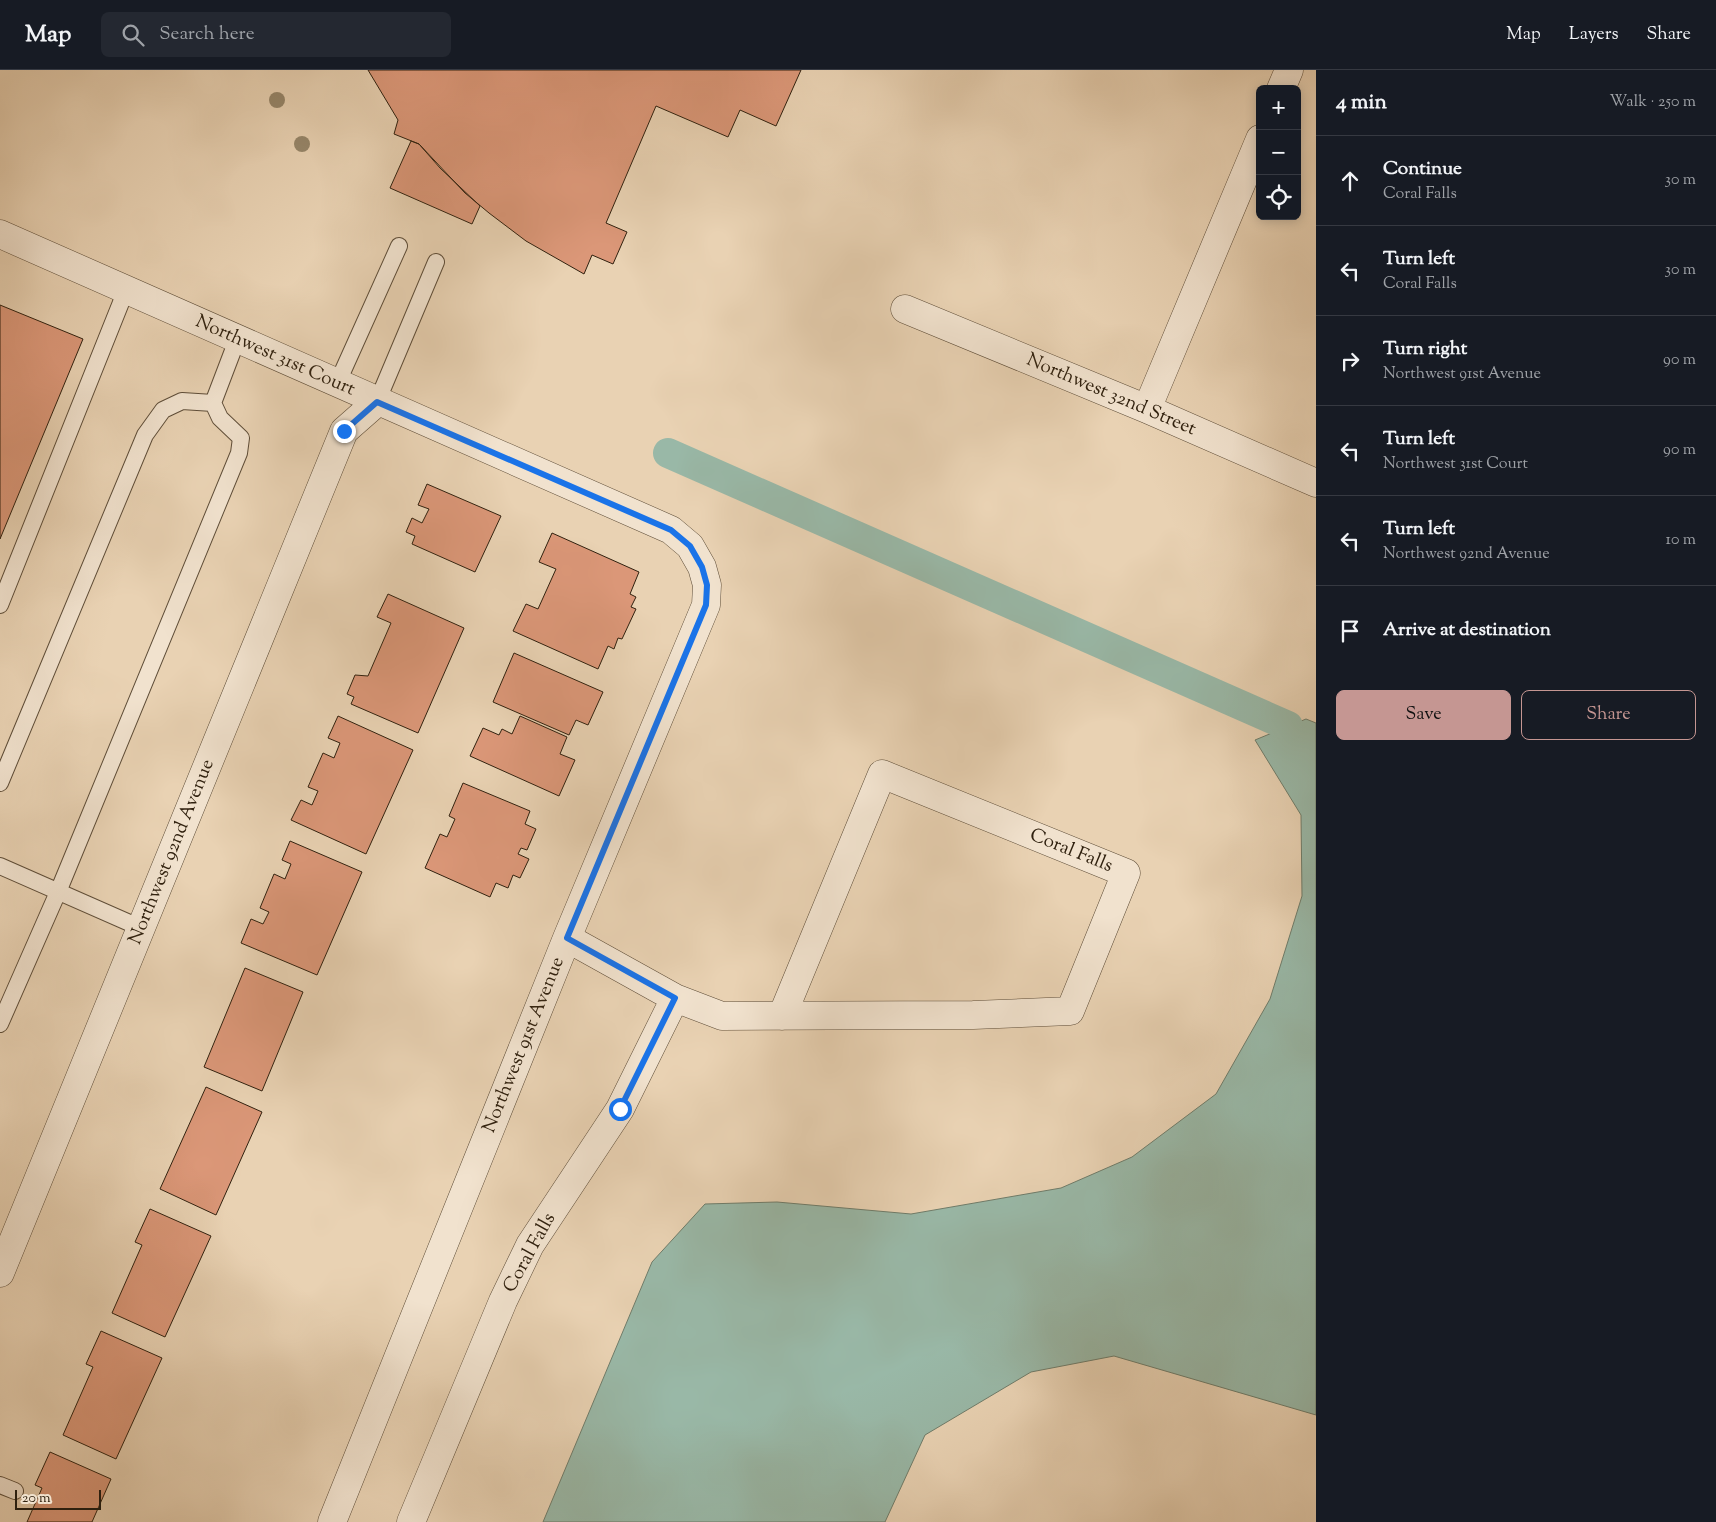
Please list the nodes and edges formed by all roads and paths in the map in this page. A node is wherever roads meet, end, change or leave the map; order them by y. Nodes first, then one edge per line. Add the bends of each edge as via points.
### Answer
1 (1289, 70) edge
2 (1283, 85) edge
3 (1256, 149) edge
4 (0, 234) edge
5 (399, 246) dead end
6 (436, 262) dead end
7 (126, 290) junction
8 (905, 309) dead end
9 (237, 340) junction
10 (337, 384) junction
11 (377, 402) junction
12 (213, 404) junction
13 (1147, 409) junction
14 (344, 431) junction
15 (1316, 483) edge
16 (702, 567) joint
17 (0, 605) edge
18 (0, 782) edge
19 (0, 866) edge
20 (58, 892) junction
21 (141, 928) junction
22 (567, 938) junction
23 (675, 998) junction
24 (782, 1016) junction
25 (0, 1024) edge
26 (0, 1274) edge
27 (332, 1522) edge
28 (411, 1522) edge

1 - 2 street
3 - 13 street
4 - 7 street, Northwest 31st Court
5 - 10 lane
6 - 11 lane
7 - 9 street, Northwest 31st Court
7 - 17 lane
8 - 13 street, Northwest 32nd Street
9 - 10 street, Northwest 31st Court
9 - 12 lane
10 - 11 street, Northwest 31st Court
10 - 14 street
11 - 14 street, Northwest 92nd Avenue
11 - 16 street, Northwest 31st Court via 671,530 690,546
12 - 18 lane via 182,401 163,410 145,435
12 - 20 lane via 220,418 241,438 239,453
13 - 15 street, Northwest 32nd Street
14 - 21 street, Northwest 92nd Avenue
16 - 22 street, Northwest 91st Avenue via 707,585 706,605
19 - 20 lane
20 - 21 lane
20 - 25 lane
21 - 26 street, Northwest 92nd Avenue
22 - 23 street, Coral Falls
22 - 27 street, Northwest 91st Avenue
23 - 24 street, Coral Falls via 722,1016
23 - 28 street, Coral Falls via 620,1109 530,1245 503,1301
24 - 24 street, Coral Falls via 1070,1011 1126,873 882,774

